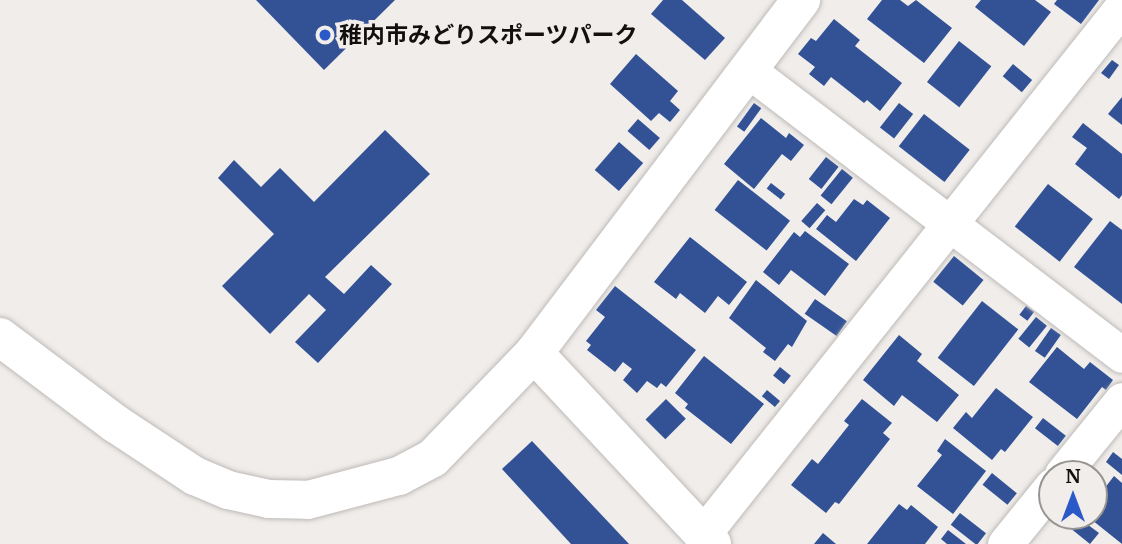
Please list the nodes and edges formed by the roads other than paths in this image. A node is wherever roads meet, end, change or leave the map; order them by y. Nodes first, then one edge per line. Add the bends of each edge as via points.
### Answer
1 (801, 0) edge
2 (1122, 7) edge
3 (748, 70) junction
4 (949, 226) junction
5 (0, 337) edge
6 (534, 353) junction
7 (1122, 355) edge
8 (1122, 400) edge
9 (1073, 460) edge
10 (1038, 503) edge
11 (707, 539) edge
12 (1005, 544) edge

1 - 3 street
2 - 4 street
3 - 4 street
3 - 6 street
4 - 7 street
4 - 11 street
5 - 6 street via 116,424 195,476 228,490 269,499 308,500 399,476 433,458
6 - 11 street
8 - 9 street
10 - 12 street

